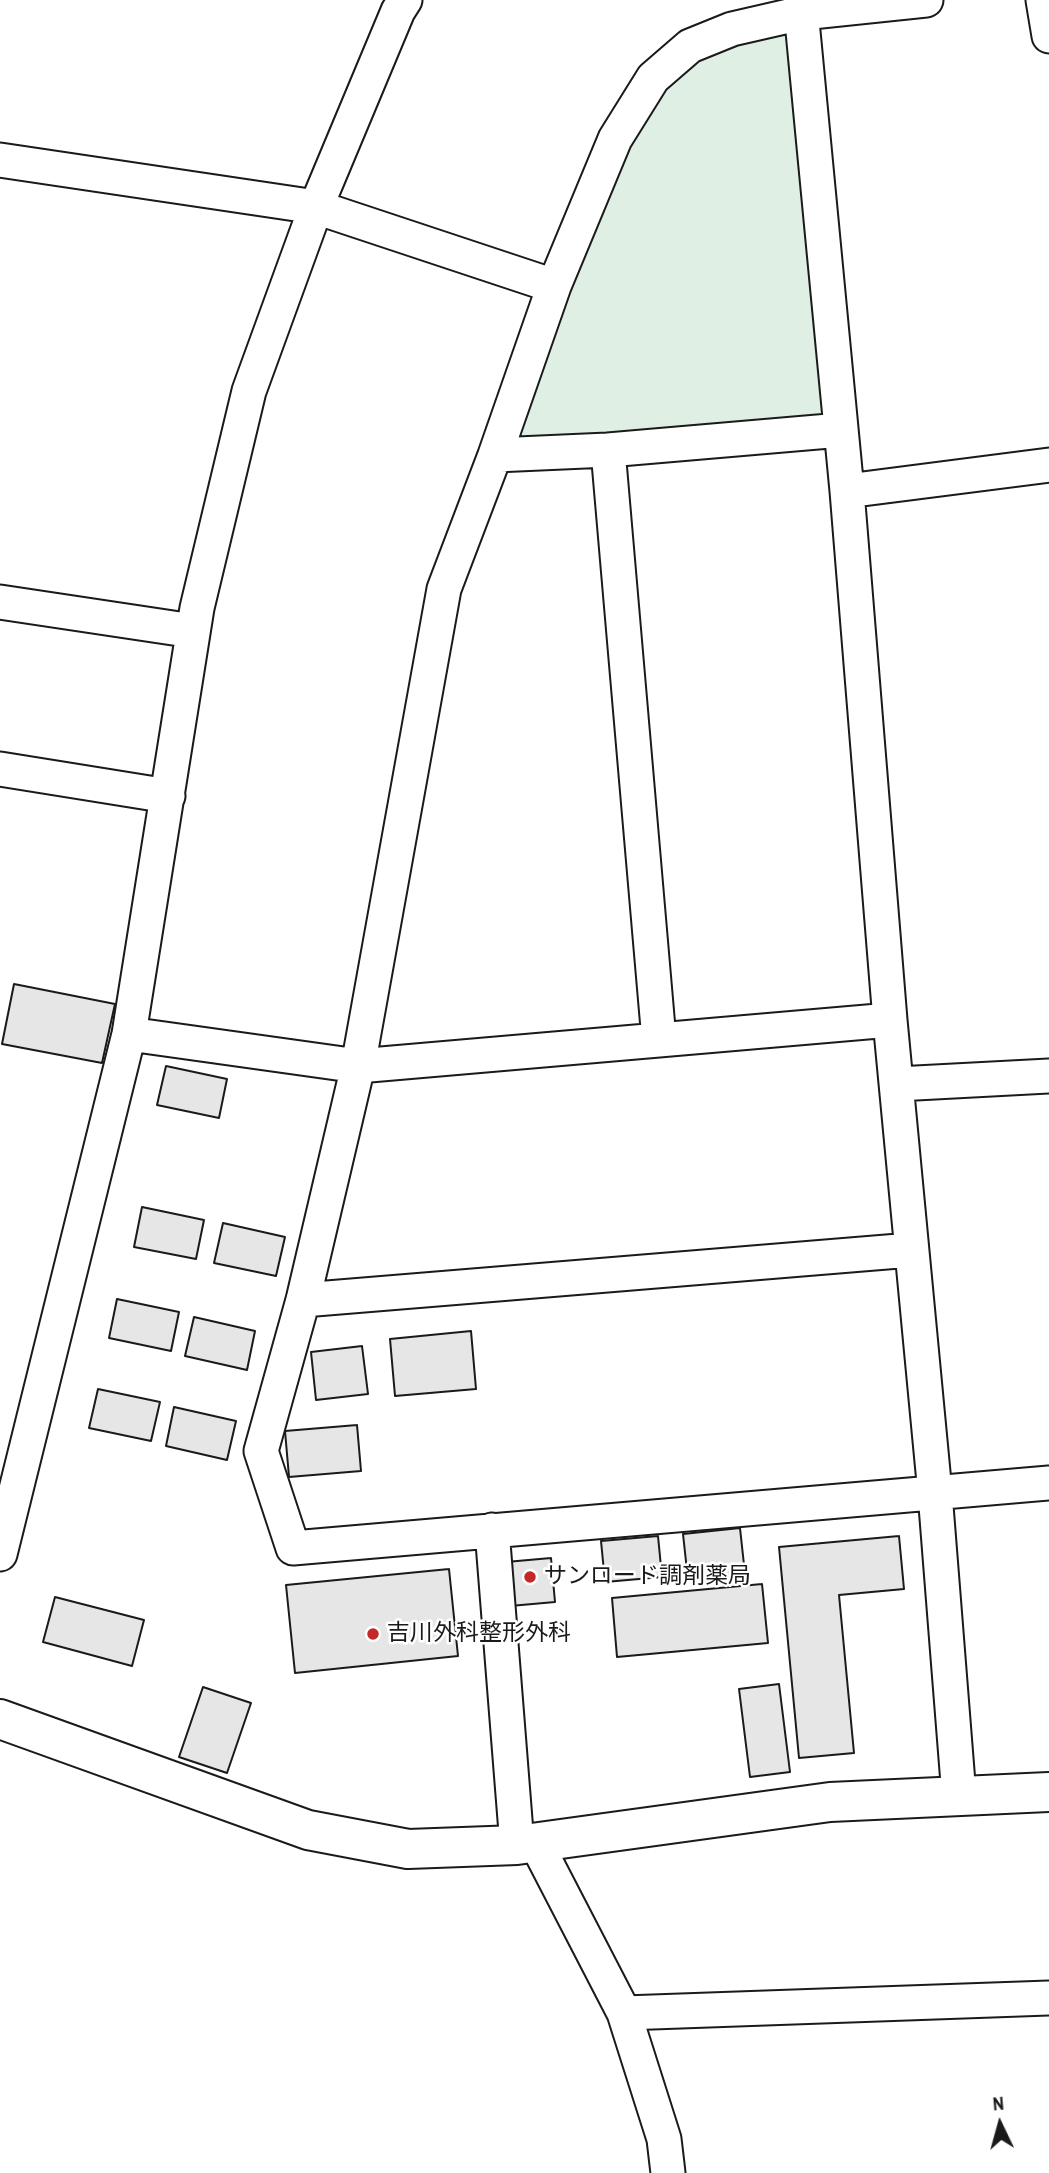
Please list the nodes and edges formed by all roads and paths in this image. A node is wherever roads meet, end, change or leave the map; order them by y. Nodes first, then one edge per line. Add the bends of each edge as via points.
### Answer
1 (405, 0) edge
2 (926, 0) edge
3 (1043, 0) edge
4 (801, 7) edge
5 (1049, 36) edge
6 (0, 160) edge
7 (316, 207) junction
8 (554, 286) junction
9 (841, 430) junction
10 (608, 450) junction
11 (495, 455) junction
12 (1049, 465) edge
13 (847, 491) junction
14 (0, 602) edge
15 (193, 631) junction
16 (0, 769) edge
17 (168, 796) junction
18 (890, 1020) junction
19 (129, 1034) junction
20 (659, 1040) junction
21 (358, 1066) junction
22 (1049, 1076) edge
23 (897, 1084) junction
24 (911, 1250) junction
25 (303, 1300) junction
26 (1049, 1483) edge
27 (934, 1493) junction
28 (492, 1530) junction
29 (0, 1554) edge
30 (0, 1719) edge
31 (1049, 1792) edge
32 (959, 1796) junction
33 (526, 1843) junction
34 (1049, 1998) edge
35 (624, 2013) junction
36 (668, 2173) edge

1 - 7 street
2 - 4 street
3 - 5 street
4 - 8 street via 690,46 653,78 615,139
4 - 9 street
6 - 7 street
7 - 8 street
7 - 15 street via 249,391
8 - 11 street
9 - 10 street
9 - 13 street
10 - 11 street
10 - 20 street
11 - 21 street via 443,589
12 - 13 street
13 - 18 street
14 - 15 street
15 - 17 street
16 - 17 street
17 - 19 street
18 - 20 street
18 - 23 street
19 - 21 street
19 - 29 street
20 - 21 street
21 - 25 street
22 - 23 street
23 - 24 street
24 - 25 street
24 - 27 street
25 - 28 street via 261,1451 293,1548
26 - 27 street
27 - 28 street
27 - 32 street
28 - 33 street
30 - 33 street via 308,1830 408,1849
31 - 32 street
32 - 33 street via 830,1802
33 - 35 street
34 - 35 street
35 - 36 street via 664,2139

